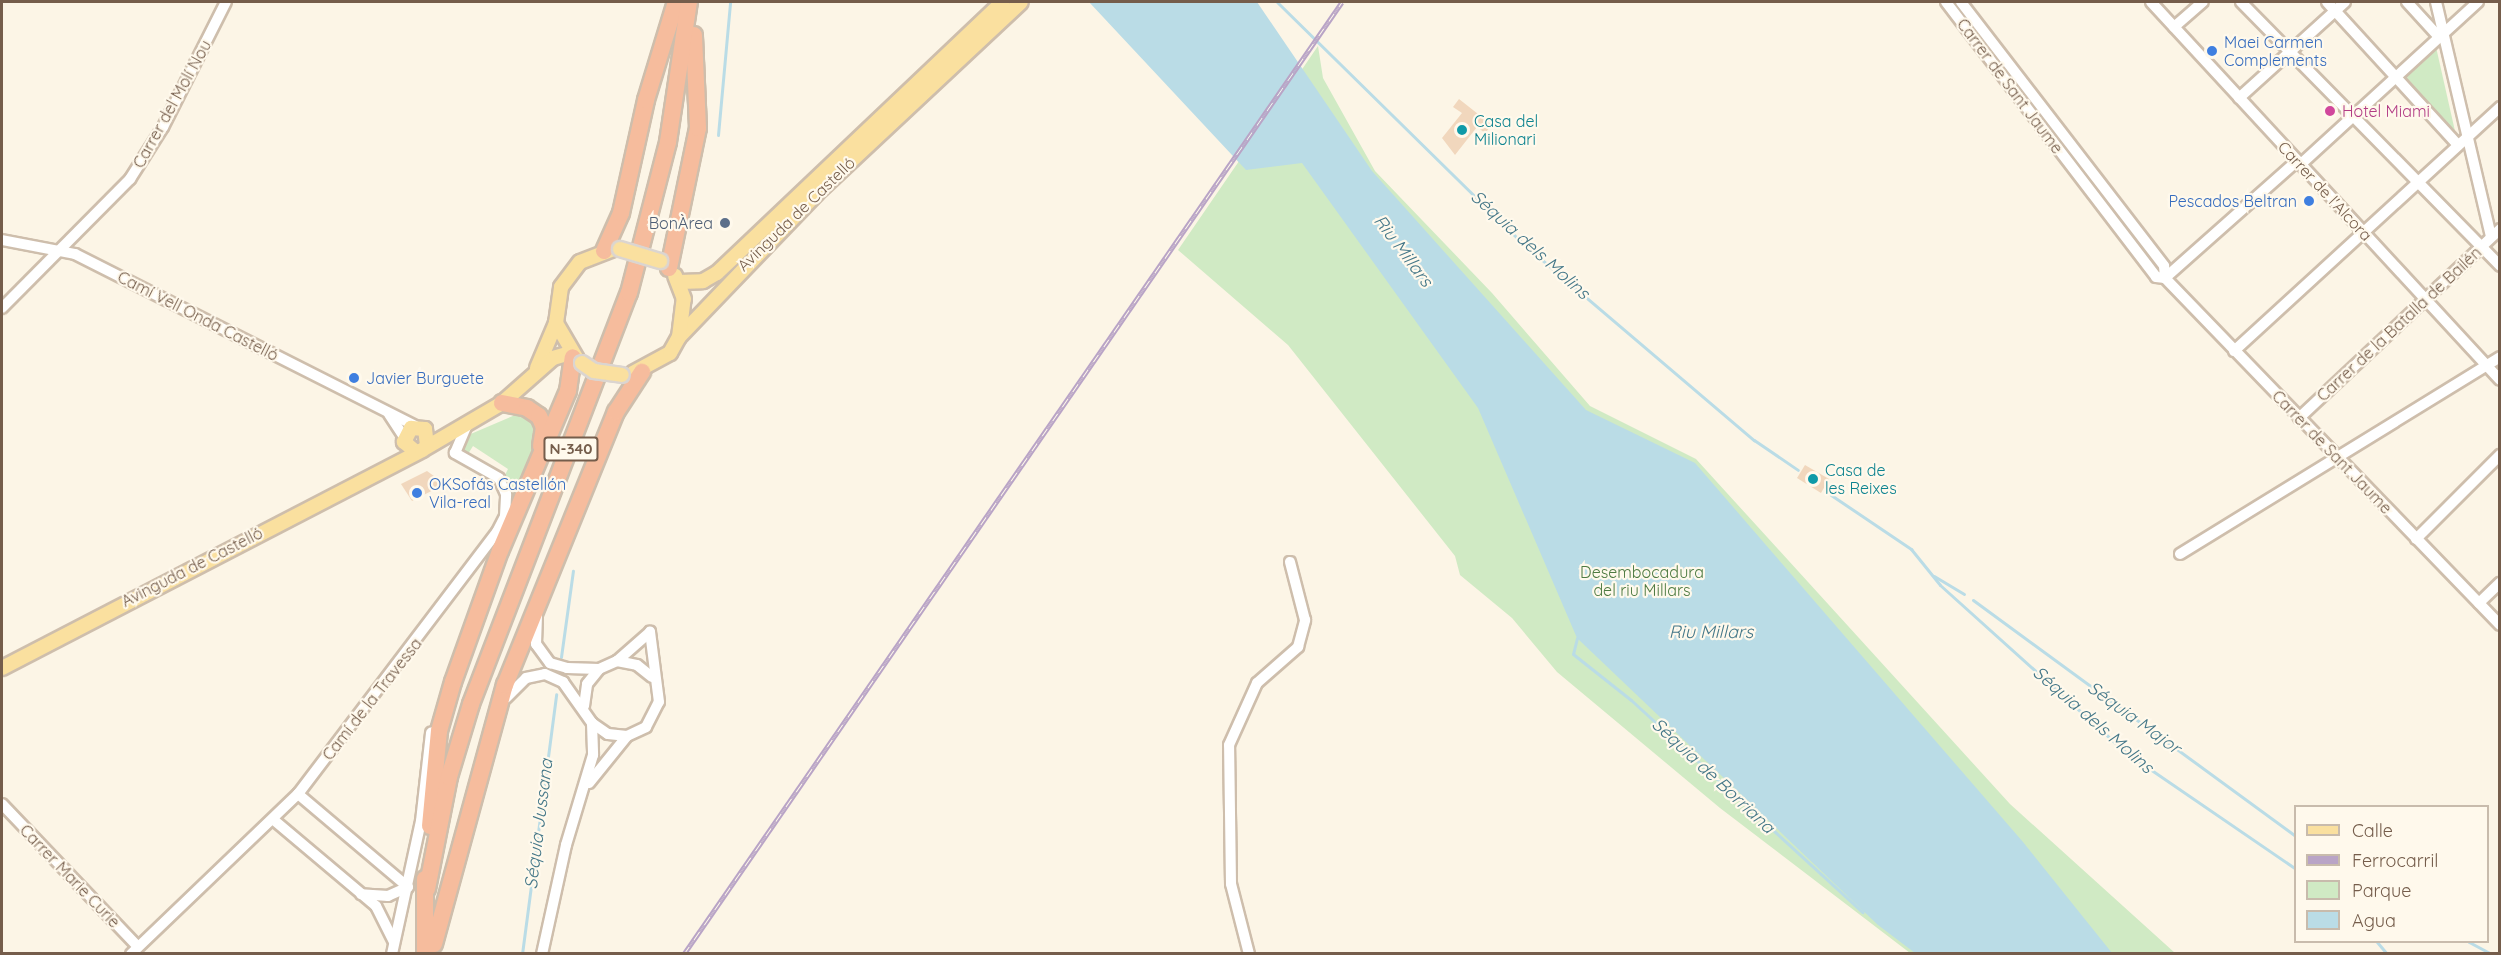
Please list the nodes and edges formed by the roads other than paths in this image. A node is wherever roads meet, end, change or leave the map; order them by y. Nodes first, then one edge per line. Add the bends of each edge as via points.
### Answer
1 (226, 2) edge
2 (676, 2) edge
3 (689, 2) edge
4 (696, 2) edge
5 (1004, 2) edge
6 (1021, 2) edge
7 (1946, 2) edge
8 (1961, 2) edge
9 (2151, 2) edge
10 (2203, 2) edge
11 (2241, 2) edge
12 (2328, 2) edge
13 (2345, 2) edge
14 (2407, 2) edge
15 (2436, 2) edge
16 (2478, 2) edge
17 (2336, 10) junction
18 (2174, 27) junction
19 (2441, 35) junction
20 (2289, 52) junction
21 (2397, 78) junction
22 (915, 93) junction
23 (2239, 98) junction
24 (2499, 107) edge
25 (2351, 118) junction
26 (2467, 137) junction
27 (2458, 145) junction
28 (2299, 163) junction
29 (2416, 183) junction
30 (2363, 232) junction
31 (2495, 233) edge
32 (2, 240) edge
33 (2481, 248) junction
34 (58, 250) junction
35 (612, 250) junction
36 (2499, 266) edge
37 (669, 270) junction
38 (2165, 278) junction
39 (2425, 299) junction
40 (2, 308) edge
41 (556, 323) junction
42 (679, 337) junction
43 (2234, 351) junction
44 (2499, 357) edge
45 (575, 358) junction
46 (2486, 365) junction
47 (535, 372) junction
48 (642, 372) junction
49 (2499, 380) edge
50 (502, 403) junction
51 (387, 412) junction
52 (2299, 418) junction
53 (470, 422) junction
54 (421, 428) junction
55 (404, 440) junction
56 (422, 449) junction
57 (2499, 454) edge
58 (2336, 456) junction
59 (384, 469) junction
60 (530, 480) junction
61 (2416, 539) junction
62 (500, 551) junction
63 (2180, 554) dead end
64 (1290, 562) dead end
65 (550, 574) junction
66 (2499, 583) edge
67 (2479, 603) junction
68 (2499, 625) edge
69 (618, 661) junction
70 (2, 668) edge
71 (599, 669) junction
72 (652, 677) junction
73 (584, 706) junction
74 (500, 709) junction
75 (592, 723) junction
76 (627, 736) junction
77 (585, 788) junction
78 (298, 794) junction
79 (2, 804) edge
80 (275, 821) junction
81 (408, 887) junction
82 (427, 889) junction
83 (361, 894) junction
84 (135, 950) edge
85 (392, 950) edge
86 (425, 954) edge
87 (431, 954) edge
88 (542, 954) edge
89 (1249, 954) edge

1 - 34 street, Carrer del Molí Nou via 163,127 130,179
2 - 35 highway via 646,100
3 - 82 highway, N-340 via 668,142 629,293 471,704 450,777
4 - 37 highway via 698,128
5 - 22 main road
6 - 22 main road
7 - 38 street, Carrer de Sant Jaume via 2156,277
8 - 38 street, Carrer de Sant Jaume via 2164,266
9 - 18 street, Carrer de l'Alcora
10 - 18 street
11 - 20 street
12 - 17 street
13 - 17 street
14 - 19 street
15 - 19 street
16 - 19 street
17 - 20 street
17 - 21 street
18 - 23 street, Carrer de l'Alcora
19 - 21 street
19 - 26 street
20 - 23 street
20 - 25 street
21 - 25 street
21 - 27 street
22 - 37 main road, Avinguda de Castelló via 717,273 703,281
22 - 42 main road, Avinguda de Castelló via 728,280
23 - 28 street, Carrer de l'Alcora
24 - 26 street
25 - 28 street
25 - 29 street
26 - 27 street
26 - 31 street
27 - 29 street
28 - 30 street, Carrer de l'Alcora
28 - 38 street
29 - 30 street
29 - 33 street
30 - 39 street, Carrer de l'Alcora
30 - 43 street
31 - 33 street, Carrer de la Batalla de Bailén
32 - 34 street, Camí Vell Onda Castelló
33 - 36 street
33 - 39 street, Carrer de la Batalla de Bailén
34 - 40 street, Carrer del Molí Nou
34 - 51 street, Camí Vell Onda Castelló via 75,254
35 - 37 main road, bridge
35 - 41 main road via 568,273 558,297
37 - 42 main road via 684,309
38 - 43 street, Carrer de Sant Jaume
39 - 46 street, Carrer de l'Alcora
39 - 52 street, Carrer de la Batalla de Bailén
41 - 45 main road
41 - 47 main road, Avinguda de Castelló
42 - 48 main road via 670,353
43 - 52 street, Carrer de Sant Jaume
44 - 46 street
45 - 47 main road, Avinguda de Castelló via 554,358
45 - 48 main road, bridge via 594,371 622,375
45 - 60 highway via 568,391
46 - 49 street, Carrer de l'Alcora
46 - 58 street
47 - 50 main road, Avinguda de Castelló
48 - 65 highway via 616,412
50 - 53 main road, Avinguda de Castelló
50 - 60 highway via 526,408 544,427
51 - 54 street, Camí Vell Onda Castelló
51 - 55 street, Camí Vell Onda Castelló
52 - 58 street, Carrer de Sant Jaume
53 - 54 main road, Avinguda de Castelló
53 - 56 main road, Avinguda de Castelló
53 - 78 street, Camí de la Travessa via 458,436 455,453 499,478 506,494 505,516 447,603
54 - 55 main road, Avinguda de Castelló
54 - 56 main road
55 - 56 main road
55 - 59 main road, Avinguda de Castelló
56 - 59 main road, Avinguda de Castelló
57 - 61 street
58 - 61 street, Carrer de Sant Jaume
58 - 63 street
59 - 70 main road, Avinguda de Castelló
60 - 62 highway
61 - 67 street, Carrer de Sant Jaume
62 - 81 street via 458,649 431,731
62 - 82 highway via 439,731 424,871
64 - 89 street via 1305,620 1298,647 1257,683 1229,746 1231,884
65 - 71 street via 537,615 536,644 550,663
65 - 74 highway via 516,655
66 - 67 street
67 - 68 street, Carrer de Sant Jaume
69 - 71 street
69 - 72 street via 637,665
69 - 72 street via 650,632
71 - 73 street via 587,684
72 - 76 street via 659,702 646,727
73 - 74 street via 563,682 545,674 526,678 512,688
73 - 75 street
74 - 87 highway
75 - 76 street via 608,734
75 - 77 street via 593,755
76 - 77 street
77 - 88 street via 566,845
78 - 80 street, Camí de la Travessa
78 - 81 street
79 - 84 street, Carrer Marie Curie
80 - 83 street
80 - 84 street, Camí de la Travessa
81 - 83 street via 387,896
81 - 85 street
82 - 86 highway, N-340
83 - 85 street via 385,917

